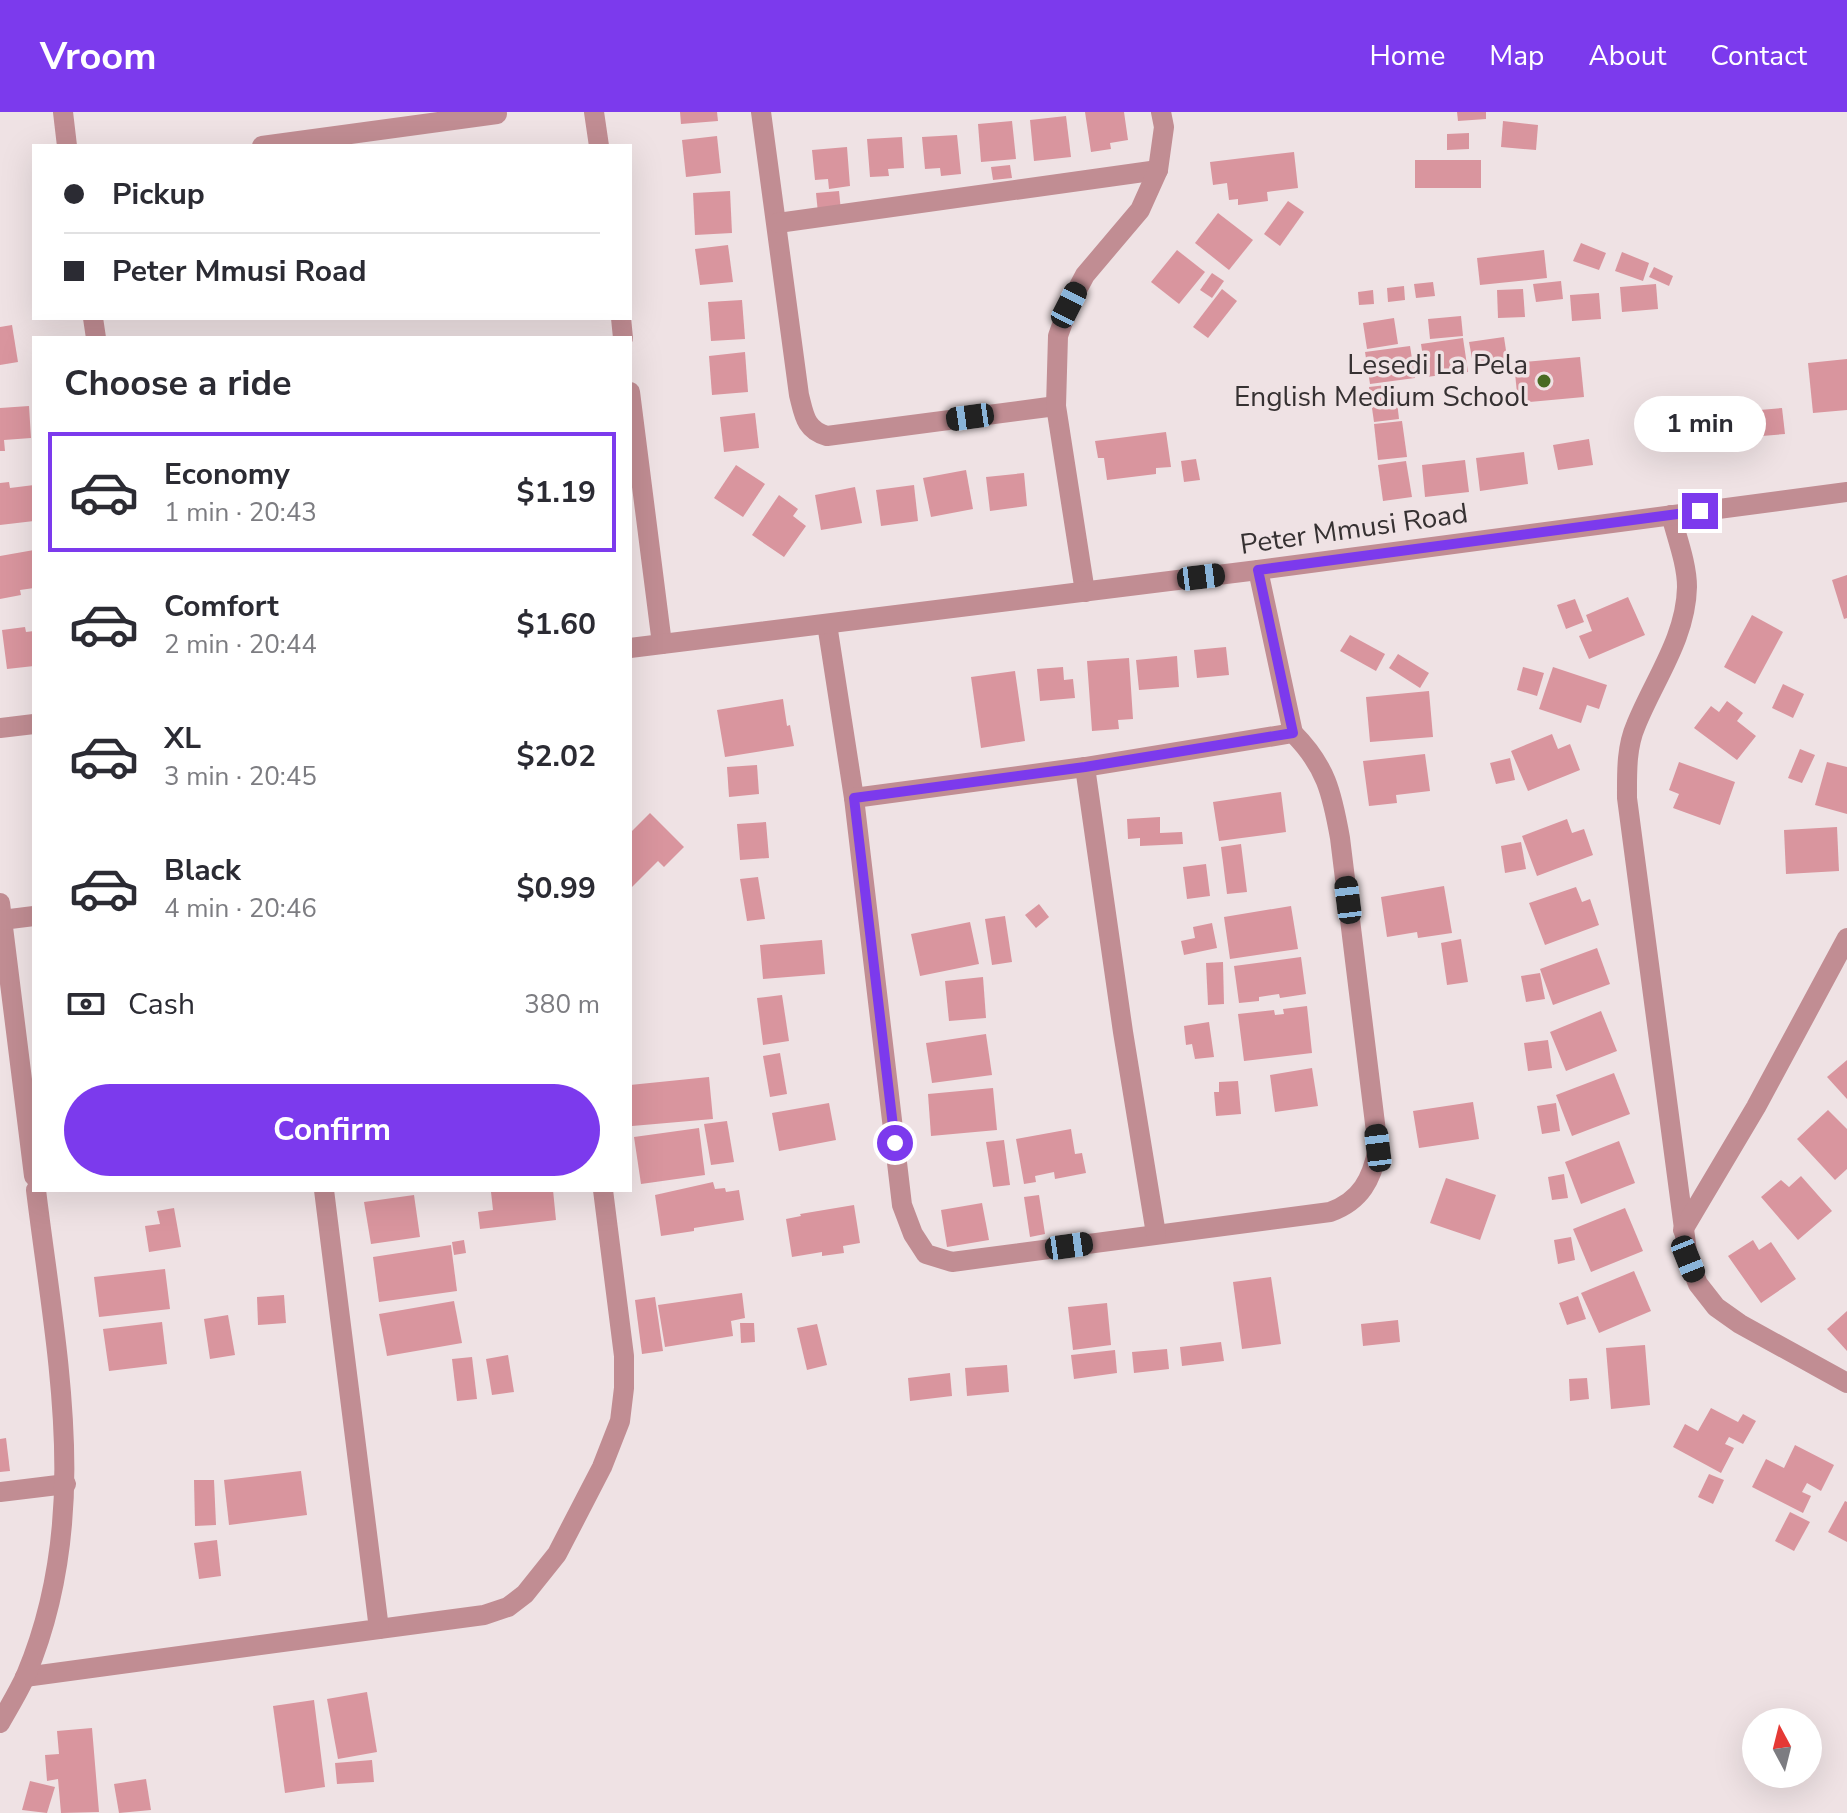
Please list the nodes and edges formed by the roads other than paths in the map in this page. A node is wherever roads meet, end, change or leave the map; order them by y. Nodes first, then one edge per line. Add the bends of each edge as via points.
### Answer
1 (63, 112) edge
2 (594, 112) edge
3 (761, 112) edge
4 (1161, 112) edge
5 (497, 114) edge
6 (67, 144) edge
7 (277, 144) edge
8 (599, 144) edge
9 (1158, 170) junction
10 (778, 223) junction
11 (1056, 406) junction
12 (632, 408) edge
13 (1847, 492) edge
14 (1671, 515) junction
15 (1258, 570) junction
16 (1085, 592) junction
17 (827, 624) junction
18 (662, 644) junction
19 (632, 648) edge
20 (32, 724) edge
21 (0, 728) edge
22 (1293, 733) junction
23 (1085, 767) junction
24 (854, 798) junction
25 (1, 912) edge
26 (32, 916) edge
27 (1847, 938) edge
28 (32, 1160) edge
29 (36, 1192) edge
30 (324, 1192) edge
31 (603, 1192) edge
32 (1683, 1230) junction
33 (1156, 1234) junction
34 (1847, 1383) edge
35 (66, 1484) junction
36 (0, 1492) edge
37 (379, 1629) junction
38 (25, 1677) junction
39 (0, 1723) edge

1 - 6 street
2 - 8 street
3 - 10 street
4 - 9 street
5 - 7 street
9 - 10 street
9 - 11 street via 1140,210 1085,275 1069,305 1058,336
10 - 11 street via 799,395 815,433 827,436
11 - 16 street
12 - 18 street
13 - 14 street, Peter Mmusi Road
14 - 15 street, Peter Mmusi Road
14 - 32 street via 1687,586 1683,615 1674,647 1635,727 1627,798
15 - 16 street, Peter Mmusi Road
15 - 22 street
16 - 17 street, Peter Mmusi Road
17 - 18 street, Peter Mmusi Road
17 - 24 street
18 - 19 street, Peter Mmusi Road
20 - 21 street
22 - 23 street
22 - 33 street via 1323,772 1336,813 1378,1148 1375,1163 1359,1195 1330,1212
23 - 24 street
23 - 33 street
24 - 33 street via 902,1205 926,1254 952,1262
25 - 26 street
25 - 28 street
27 - 32 street
29 - 35 street via 60,1383
30 - 37 street
31 - 37 street via 624,1388 620,1421 602,1467 557,1554 508,1607
32 - 34 street via 1698,1284 1716,1307
35 - 36 street
35 - 38 street via 58,1568
37 - 38 street
38 - 39 street

